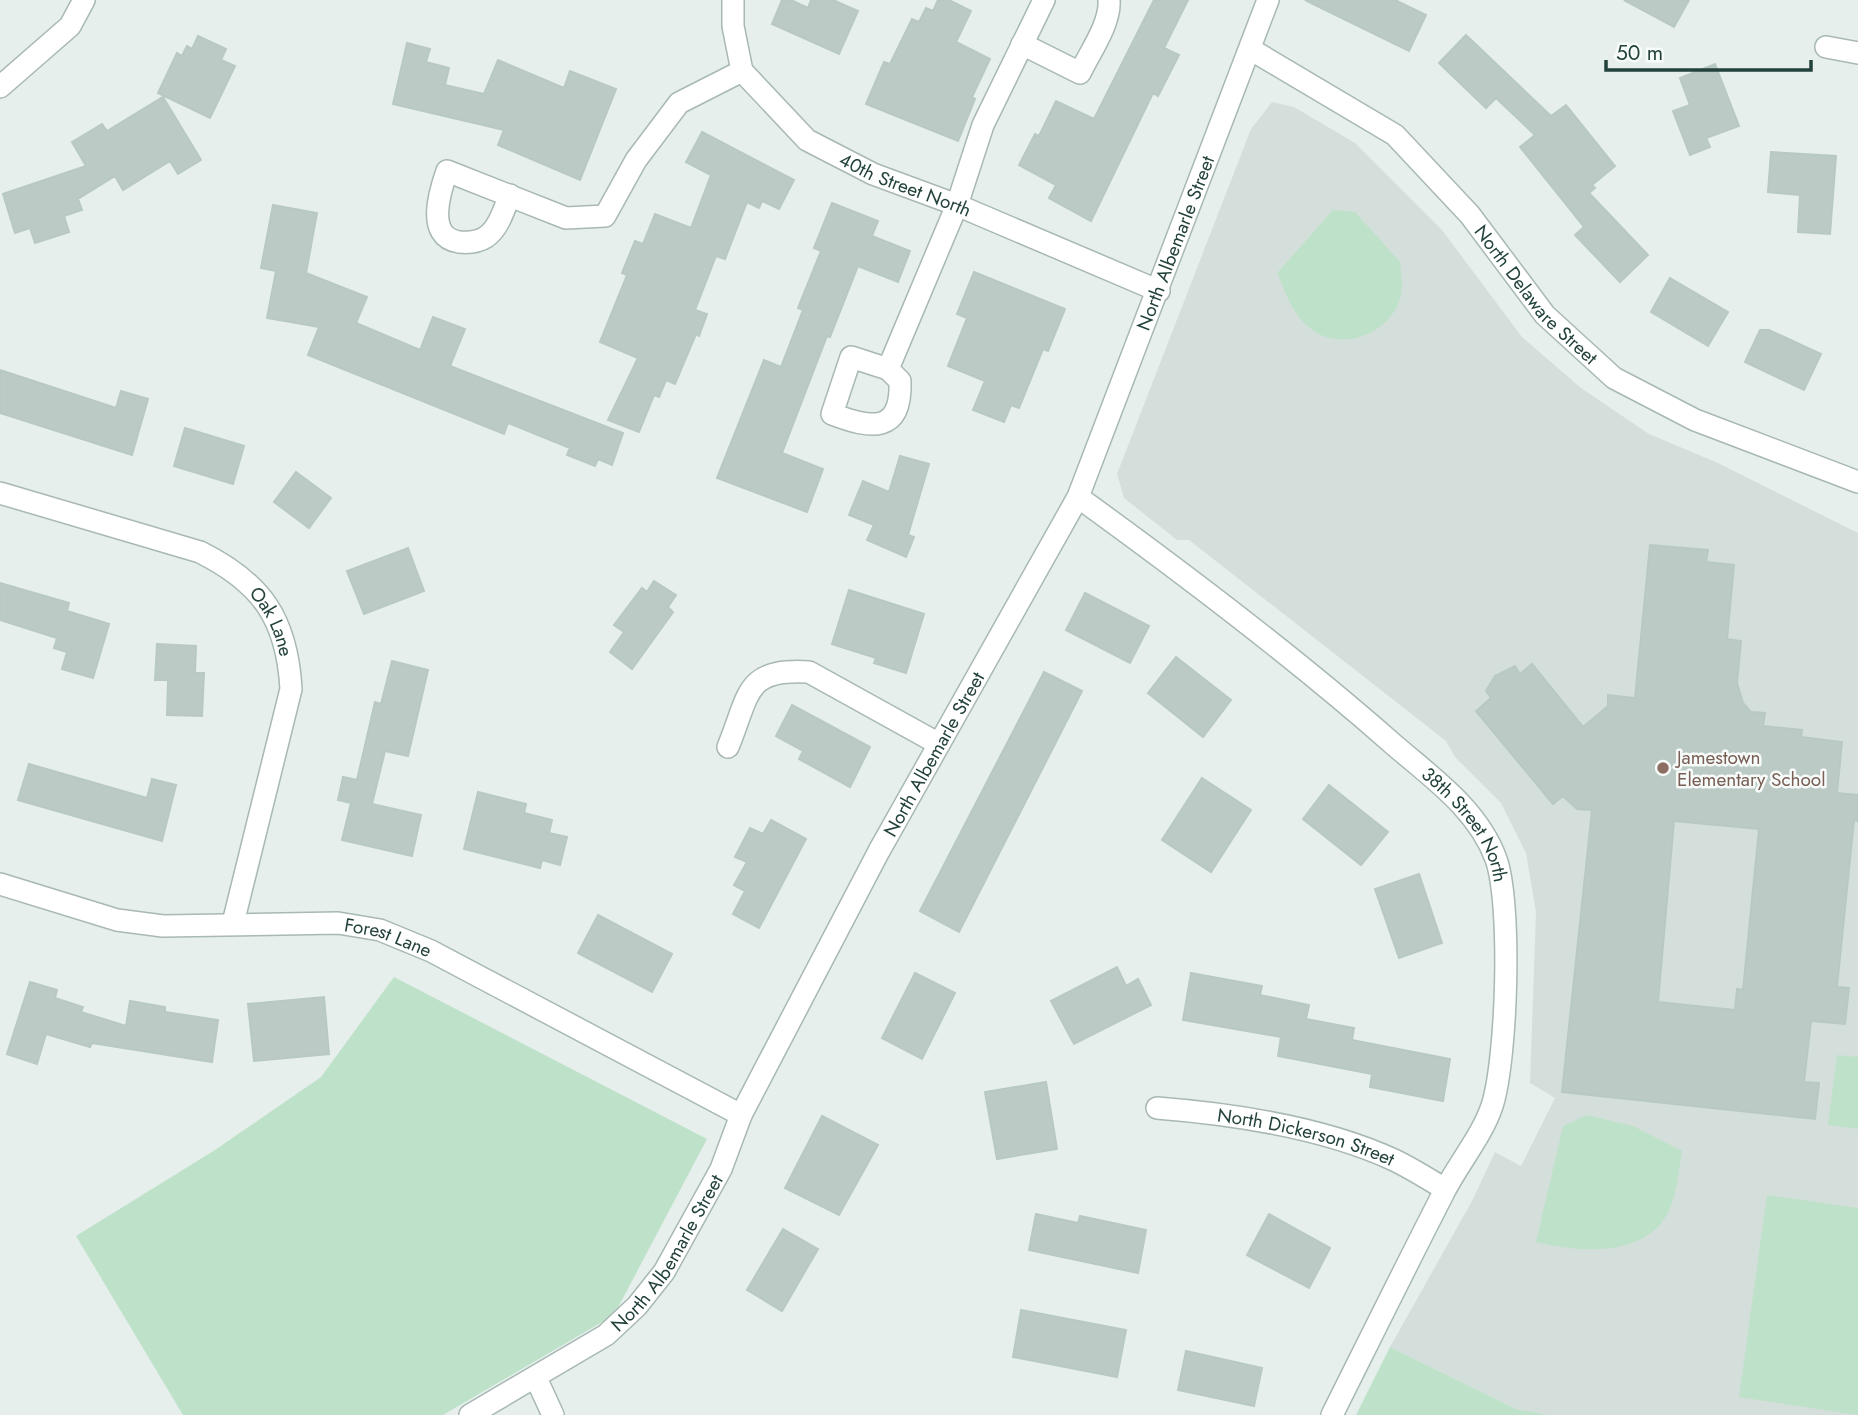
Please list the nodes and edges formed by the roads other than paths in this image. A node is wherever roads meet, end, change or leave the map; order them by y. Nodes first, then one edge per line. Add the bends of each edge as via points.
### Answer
1 (84, 0) edge
2 (733, 0) edge
3 (1044, 0) edge
4 (1109, 0) edge
5 (1268, 0) edge
6 (1022, 44) junction
7 (1826, 47) dead end
8 (1250, 49) junction
9 (1858, 53) edge
10 (742, 71) junction
11 (0, 87) edge
12 (510, 195) dead end
13 (957, 205) junction
14 (1159, 291) junction
15 (888, 369) dead end
16 (1858, 482) edge
17 (0, 493) edge
18 (1078, 497) junction
19 (939, 744) junction
20 (728, 747) dead end
21 (0, 884) edge
22 (233, 923) junction
23 (1157, 1108) dead end
24 (741, 1115) junction
25 (1445, 1189) junction
26 (536, 1378) junction
27 (470, 1415) edge
28 (553, 1415) edge
29 (1332, 1415) edge

1 - 11 street via 70,26
2 - 10 street
3 - 6 street
4 - 6 street via 1103,26 1080,73
5 - 8 street, North Albemarle Street
6 - 13 street via 983,125
7 - 9 street
8 - 14 street, North Albemarle Street
8 - 16 street, North Delaware Street via 1395,135 1470,215 1545,315 1614,378 1695,421
10 - 12 street via 678,103 636,160 605,216 566,218
10 - 13 street, 40th Street North via 807,140 873,174
13 - 14 street, 40th Street North
13 - 15 street
14 - 18 street, North Albemarle Street
17 - 22 street, Oak Lane via 200,552 230,567 270,608 283,634 291,690
18 - 19 street, North Albemarle Street
18 - 25 street, 38th Street North via 1210,593 1360,715 1461,804 1481,829 1496,859 1503,888 1506,934 1501,1066 1491,1108
19 - 20 street via 809,672 786,671 768,673 754,684
19 - 24 street, North Albemarle Street
21 - 22 street, Forest Lane via 117,920 163,926
22 - 24 street, Forest Lane via 338,923 380,930 431,951
23 - 25 street, North Dickerson Street via 1255,1120 1360,1146
24 - 26 street, North Albemarle Street via 720,1169 664,1272 606,1335
25 - 29 street, 38th Street North
26 - 27 street, North Albemarle Street
26 - 28 street

